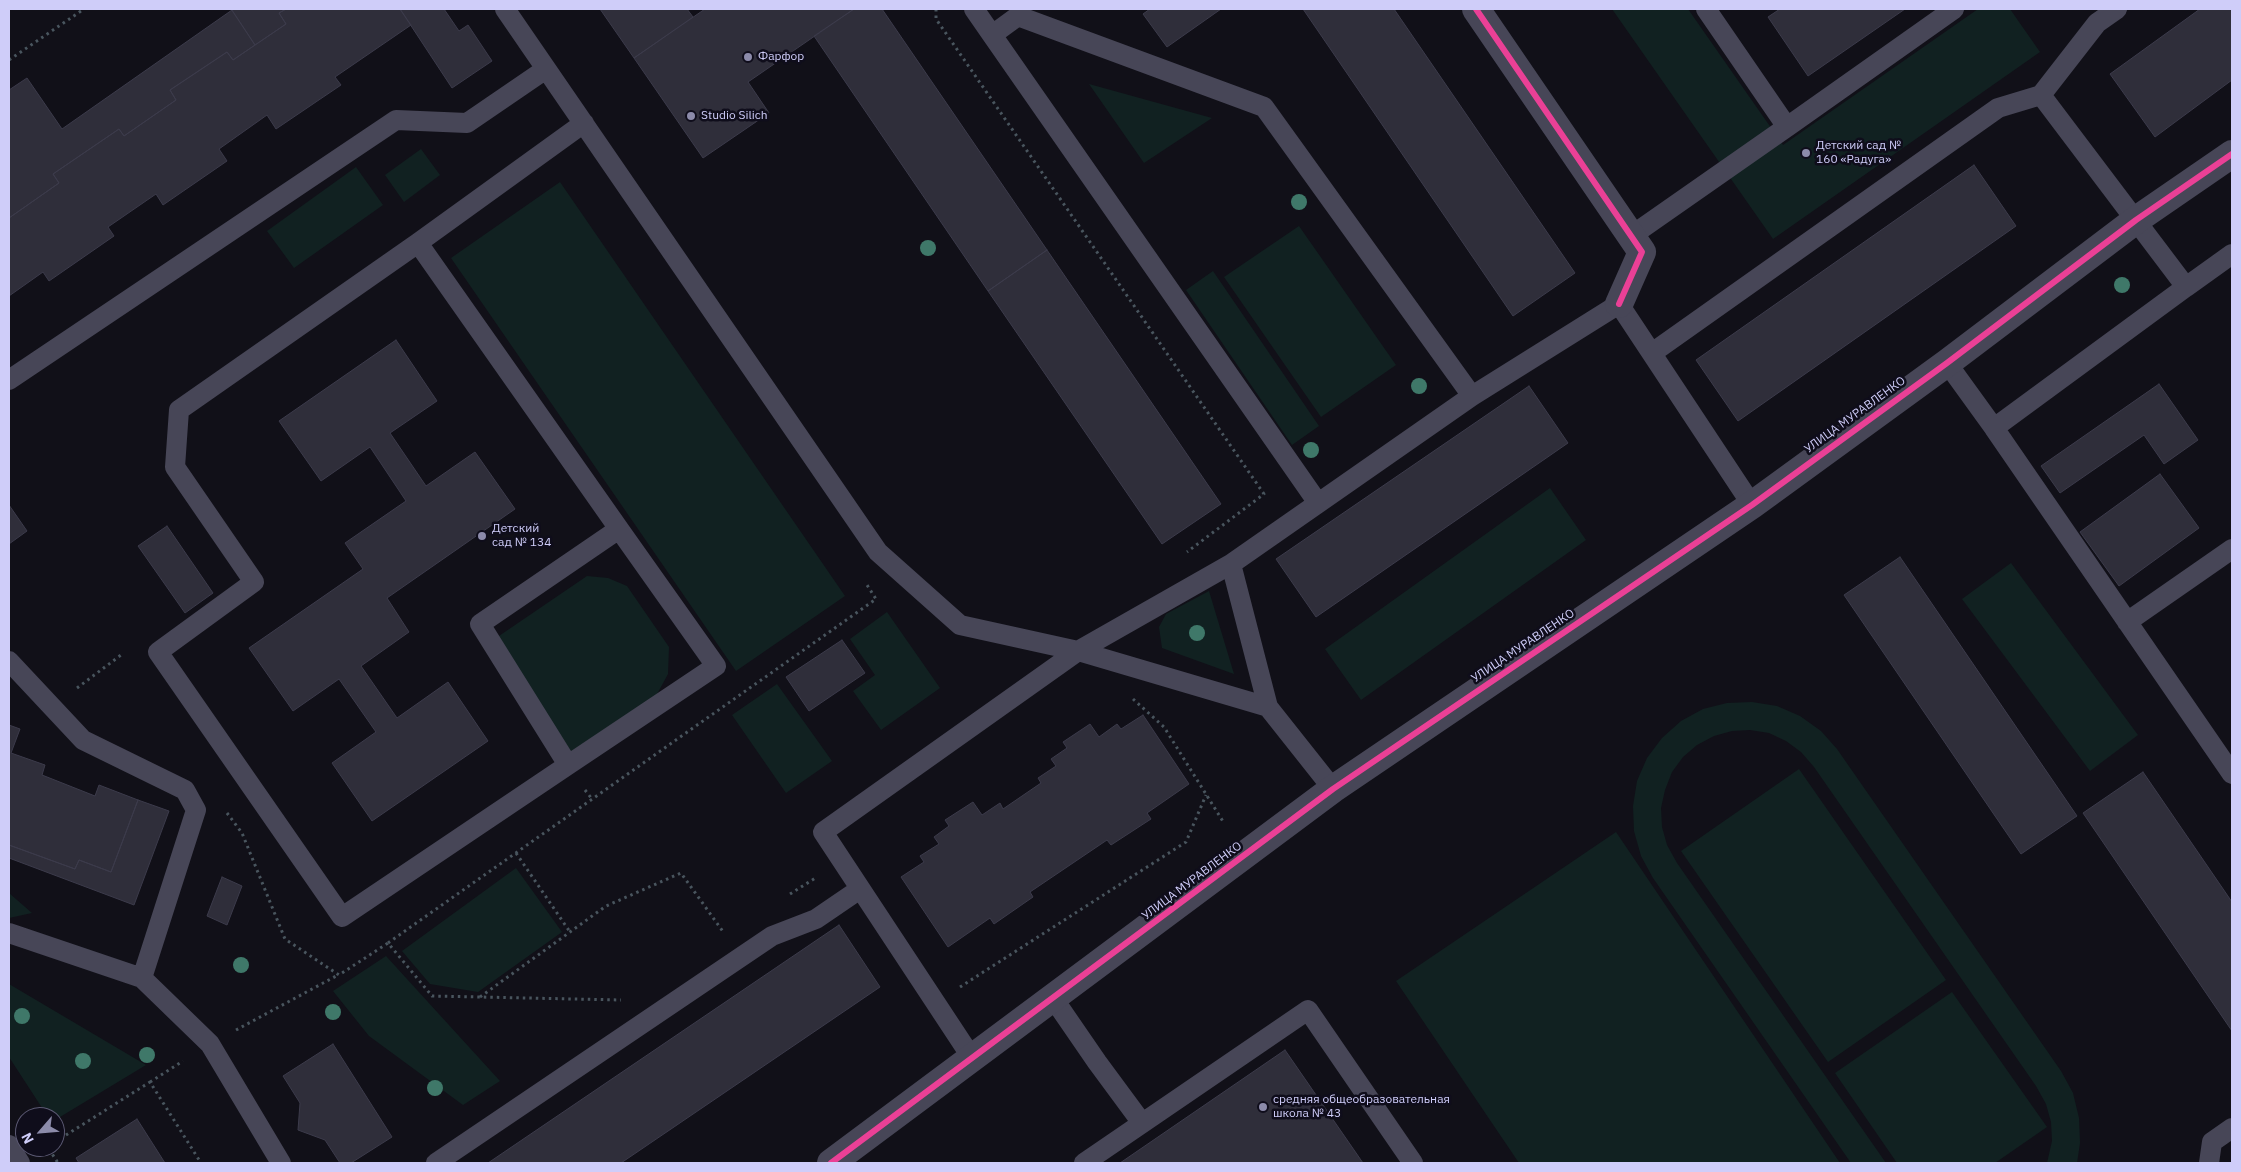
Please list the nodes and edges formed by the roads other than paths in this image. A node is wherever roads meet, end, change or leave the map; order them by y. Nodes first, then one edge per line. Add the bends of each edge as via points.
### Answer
1 (505, 9) edge
2 (974, 9) edge
3 (1476, 9) edge
4 (1706, 9) edge
5 (1954, 9) edge
6 (2117, 9) edge
7 (992, 35) junction
8 (546, 69) junction
9 (2041, 95) junction
10 (584, 123) junction
11 (1787, 127) junction
12 (2232, 154) edge
13 (2136, 220) junction
14 (1631, 236) junction
15 (415, 246) junction
16 (2232, 254) edge
17 (2186, 287) junction
18 (1619, 304) junction
19 (1652, 353) junction
20 (1947, 363) junction
21 (9, 380) edge
22 (1472, 396) junction
23 (1994, 428) junction
24 (1318, 503) junction
25 (1752, 505) junction
26 (619, 529) junction
27 (2232, 549) edge
28 (1231, 564) junction
29 (2127, 622) junction
30 (1078, 651) junction
31 (9, 661) edge
32 (1268, 707) junction
33 (568, 765) junction
34 (2232, 774) edge
35 (1333, 789) junction
36 (860, 889) junction
37 (9, 933) edge
38 (142, 978) junction
39 (1054, 998) junction
40 (972, 1058) junction
41 (1142, 1122) junction
42 (2232, 1128) edge
43 (9, 1145) edge
44 (20, 1163) edge
45 (280, 1163) edge
46 (436, 1163) edge
47 (831, 1163) edge
48 (1084, 1163) edge
49 (1413, 1163) edge
50 (2209, 1163) edge

1 - 8 lane
2 - 7 lane
3 - 14 street
4 - 11 lane
5 - 11 lane
6 - 9 lane via 2097,23
7 - 22 lane via 1018,16 1264,106
7 - 24 lane
8 - 10 lane
8 - 21 lane via 466,124 396,120
9 - 13 lane
9 - 19 lane via 1998,108
10 - 15 lane
10 - 30 lane via 878,552 960,625
11 - 14 lane
12 - 13 street, УЛИЦА МУРАВЛЕНКО
13 - 17 lane
13 - 20 street, УЛИЦА МУРАВЛЕНКО
14 - 18 street via 1642,252
15 - 26 lane via 418,243
15 - 33 lane via 179,410 175,467 254,582 158,652 342,917
16 - 17 lane
17 - 23 lane
18 - 19 lane
18 - 22 lane
19 - 25 lane
20 - 23 lane
20 - 25 street, УЛИЦА МУРАВЛЕНКО
22 - 24 lane
23 - 29 lane
24 - 28 lane
25 - 35 street, УЛИЦА МУРАВЛЕНКО
26 - 33 lane via 480,624
26 - 33 lane via 716,666
27 - 29 lane
28 - 30 lane
28 - 32 lane
29 - 34 lane
30 - 32 lane
30 - 36 lane via 823,832
31 - 38 lane via 83,740 185,790 196,810
32 - 35 lane
35 - 39 street, УЛИЦА МУРАВЛЕНКО
36 - 40 lane
36 - 46 lane via 816,919 772,936
37 - 38 lane
38 - 45 lane via 210,1044
39 - 40 street, УЛИЦА МУРАВЛЕНКО
39 - 41 lane via 1089,1052
40 - 47 street, УЛИЦА МУРАВЛЕНКО
41 - 48 lane
41 - 49 lane via 1308,1010
42 - 50 lane via 2212,1142
43 - 44 lane

